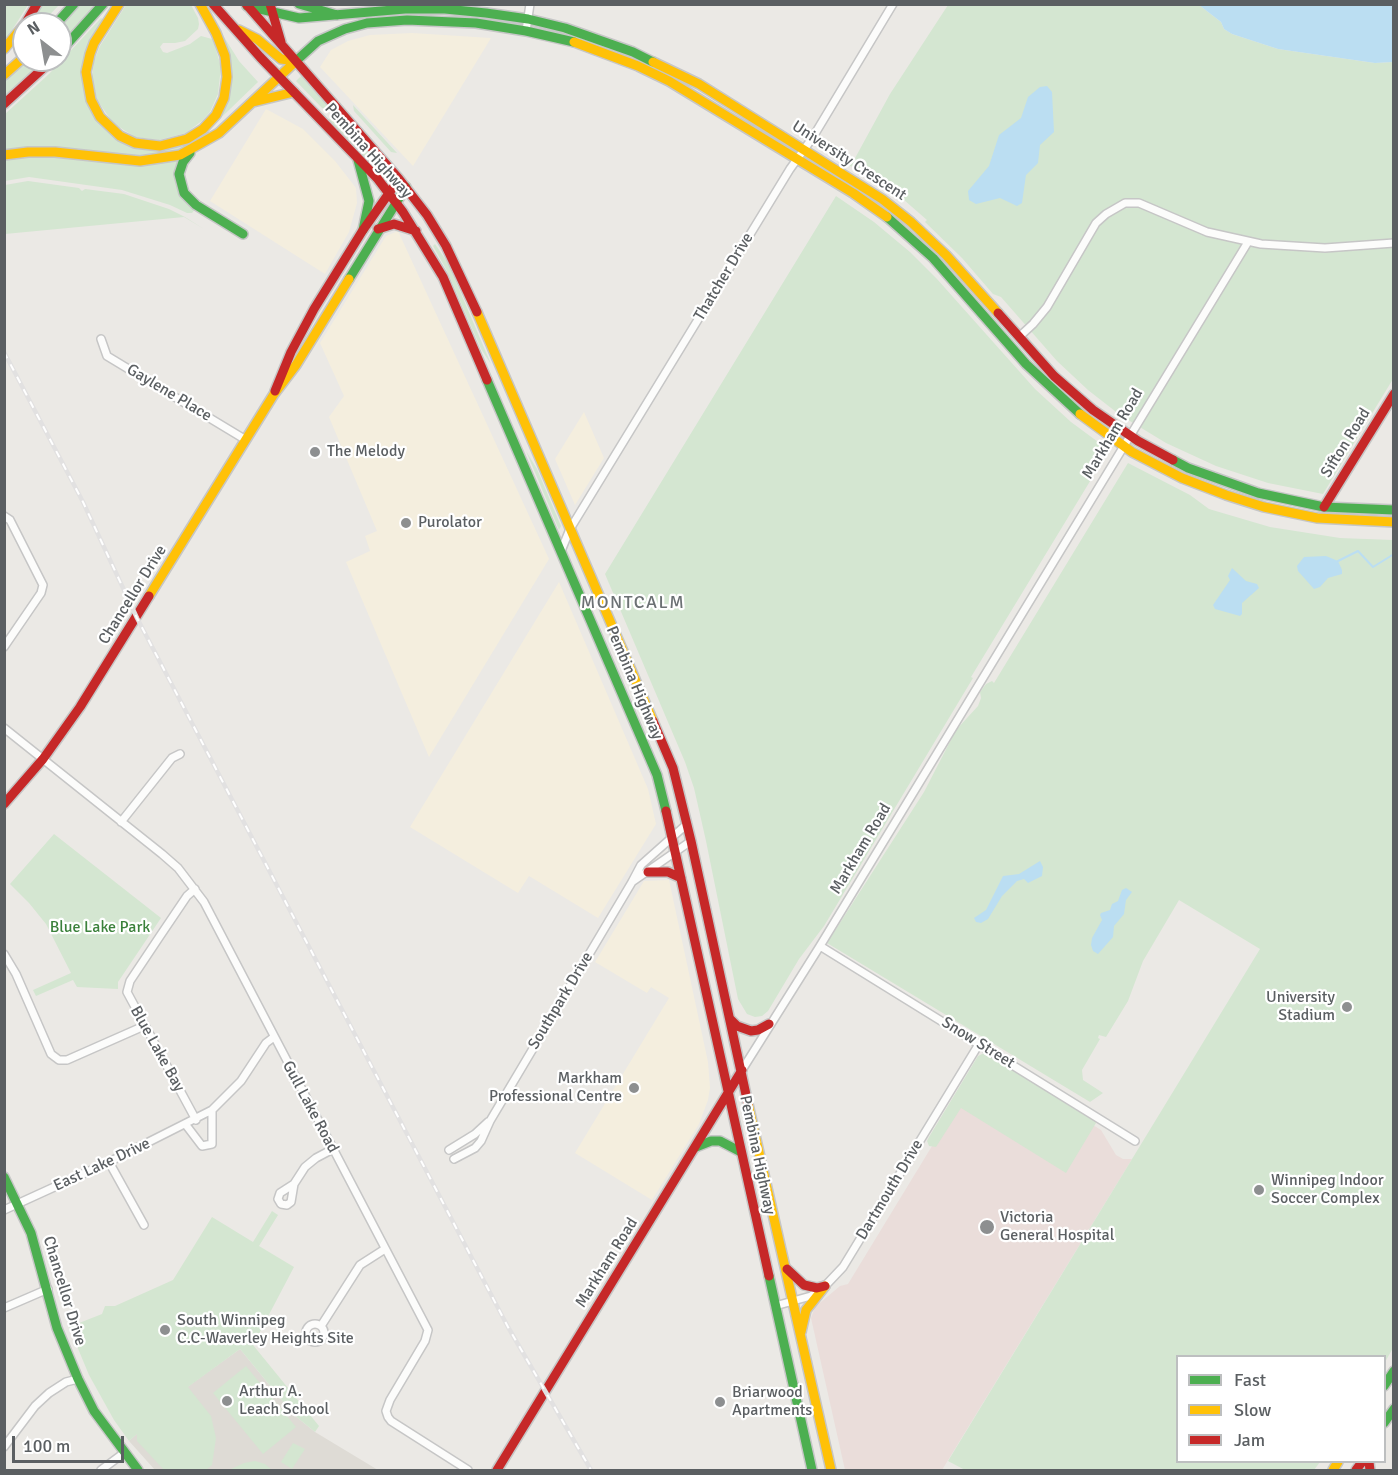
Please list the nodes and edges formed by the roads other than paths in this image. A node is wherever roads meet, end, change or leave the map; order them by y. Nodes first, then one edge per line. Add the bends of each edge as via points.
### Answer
1 (103, 4) edge
2 (119, 4) edge
3 (200, 4) edge
4 (213, 4) edge
5 (299, 4) edge
6 (530, 4) edge
7 (893, 4) edge
8 (247, 5) edge
9 (272, 9) edge
10 (337, 15) junction
11 (528, 19) junction
12 (233, 27) junction
13 (526, 31) junction
14 (72, 38) edge
15 (282, 45) junction
16 (296, 61) junction
17 (39, 72) edge
18 (279, 77) junction
19 (294, 92) junction
20 (251, 103) junction
21 (4, 104) edge
22 (195, 148) junction
23 (805, 149) junction
24 (4, 155) edge
25 (357, 157) junction
26 (798, 159) junction
27 (403, 183) junction
28 (389, 193) junction
29 (396, 202) junction
30 (363, 230) junction
31 (378, 230) junction
32 (416, 231) junction
33 (243, 234) dead end
34 (1248, 242) junction
35 (1394, 243) edge
36 (1019, 338) junction
37 (101, 339) dead end
38 (274, 394) junction
39 (1394, 394) edge
40 (1130, 436) junction
41 (246, 440) junction
42 (1123, 446) junction
43 (1324, 507) junction
44 (1394, 510) edge
45 (4, 516) edge
46 (1394, 522) edge
47 (570, 529) junction
48 (561, 551) junction
49 (4, 647) edge
50 (4, 728) edge
51 (180, 754) dead end
52 (43, 759) junction
53 (4, 804) edge
54 (122, 822) junction
55 (687, 824) junction
56 (673, 838) junction
57 (691, 842) junction
58 (676, 853) junction
59 (648, 872) junction
60 (681, 878) junction
61 (632, 882) junction
62 (195, 889) junction
63 (820, 946) junction
64 (4, 954) edge
65 (730, 1019) junction
66 (770, 1024) junction
67 (144, 1026) junction
68 (274, 1037) junction
69 (979, 1044) junction
70 (742, 1070) junction
71 (728, 1093) junction
72 (212, 1110) junction
73 (196, 1120) junction
74 (490, 1121) junction
75 (186, 1125) junction
76 (1135, 1141) dead end
77 (696, 1147) junction
78 (333, 1149) junction
79 (449, 1150) dead end
80 (741, 1152) junction
81 (454, 1159) dead end
82 (109, 1162) junction
83 (4, 1177) edge
84 (294, 1184) dead end
85 (19, 1204) junction
86 (4, 1210) edge
87 (144, 1225) dead end
88 (385, 1249) junction
89 (786, 1267) junction
90 (825, 1286) junction
91 (48, 1289) junction
92 (793, 1301) junction
93 (775, 1306) junction
94 (4, 1308) edge
95 (321, 1326) dead end
96 (801, 1336) junction
97 (78, 1379) junction
98 (822, 1431) junction
99 (803, 1433) junction
100 (4, 1447) edge
101 (124, 1453) junction
102 (101, 1470) edge
103 (138, 1470) edge
104 (468, 1470) edge
105 (497, 1470) edge
106 (812, 1470) edge
107 (831, 1470) edge

1 - 14 main road
2 - 3 main road via 90,54 87,82 91,100 100,117 120,136 135,143 160,146 178,143 203,129 224,98 225,56
4 - 12 main road, Pembina Highway
5 - 10 main road
6 - 11 street
7 - 23 street, Thatcher Drive
8 - 9 main road, University Crescent
8 - 15 main road, Pembina Highway
9 - 10 main road, University Crescent via 299,18
9 - 15 main road
10 - 11 main road, University Crescent via 424,9
11 - 13 street
11 - 23 main road, University Crescent via 586,34 653,61 699,84
12 - 16 main road via 257,39 281,59
12 - 18 main road, Pembina Highway
13 - 16 main road, University Crescent via 452,21 375,22 327,36
13 - 26 main road, University Crescent via 576,43 638,66
15 - 16 main road, Pembina Highway
16 - 18 main road, University Crescent
16 - 27 main road, Pembina Highway
17 - 21 main road
18 - 19 main road, Pembina Highway
18 - 20 main road, University Crescent
19 - 20 main road
19 - 25 main road, Pembina Highway
20 - 22 main road, University Crescent via 219,133
22 - 24 main road via 151,160 56,152
22 - 33 main road via 181,166 182,188 193,203
23 - 26 street, Thatcher Drive
23 - 36 main road, University Crescent via 873,192 911,222 946,255
25 - 28 main road, Pembina Highway
25 - 30 main road via 369,201
26 - 42 main road, University Crescent via 906,232 1045,383
26 - 47 street, Thatcher Drive
27 - 28 main road, Chancellor Drive
27 - 29 main road, Chancellor Drive
27 - 47 main road, Pembina Highway via 456,265
28 - 29 main road, Pembina Highway
28 - 30 main road, Chancellor Drive
29 - 31 main road, Chancellor Drive
29 - 32 main road, Pembina Highway
30 - 38 main road, Chancellor Drive via 302,331
31 - 32 main road via 394,224
31 - 38 main road, Chancellor Drive via 296,365
32 - 48 main road, Pembina Highway via 442,277
34 - 35 street via 1308,248
34 - 36 street via 1207,232 1139,203 1119,206 1096,223 1047,307
34 - 40 street, Markham Road
36 - 40 main road, University Crescent via 1077,397
37 - 41 street, Gaylene Place via 107,356
38 - 41 main road, Chancellor Drive
39 - 43 main road, Sifton Road
40 - 42 street, Markham Road
40 - 43 main road, University Crescent via 1171,460 1223,482
41 - 52 main road, Chancellor Drive via 110,661
42 - 46 main road, University Crescent via 1182,478 1264,507 1317,518
42 - 63 street, Markham Road
43 - 44 main road, University Crescent
45 - 49 street via 10,520 43,585
47 - 48 street, Thatcher Drive
47 - 55 main road, Pembina Highway via 673,768
48 - 56 main road, Pembina Highway via 657,775
50 - 52 street, Gull Lake Road
51 - 54 street via 172,758
52 - 53 main road, Chancellor Drive
52 - 54 street, Gull Lake Road
54 - 62 street, Gull Lake Road via 178,868
55 - 56 street, Southpark Drive
55 - 57 main road, Pembina Highway
56 - 58 main road, Pembina Highway
56 - 61 street, Southpark Drive via 641,865
57 - 58 street, Southpark Drive
57 - 65 main road, Pembina Highway
58 - 59 street, Southpark Drive
58 - 60 main road, Pembina Highway
59 - 60 main road via 668,872
59 - 61 street, Southpark Drive
60 - 71 main road, Pembina Highway
61 - 74 street, Southpark Drive
62 - 67 street, Blue Lake Bay via 129,981 126,992
62 - 68 street, Gull Lake Road
63 - 66 street, Markham Road
63 - 69 street, Snow Street
64 - 67 street via 51,1054 59,1060
65 - 66 main road via 751,1030
65 - 70 main road, Pembina Highway
66 - 70 street, Markham Road
67 - 73 street, Blue Lake Bay
68 - 72 street, East Lake Drive via 231,1094
68 - 78 street, Gull Lake Road
69 - 76 street, Snow Street
69 - 90 street, Dartmouth Drive via 843,1267
70 - 71 main road, Markham Road
70 - 89 main road, Pembina Highway
71 - 77 main road, Markham Road
71 - 80 main road, Pembina Highway
72 - 73 street, East Lake Drive
72 - 75 street via 212,1144 202,1146
73 - 75 street, East Lake Drive
74 - 79 street, Southpark Drive
74 - 81 street, Southpark Drive via 475,1148
75 - 82 street, East Lake Drive
77 - 80 main road via 720,1141
77 - 105 main road, Markham Road
78 - 84 street via 304,1167
78 - 88 street, Gull Lake Road
80 - 93 main road, Pembina Highway
82 - 85 street, East Lake Drive
82 - 87 street
83 - 85 main road, Chancellor Drive
85 - 86 street, East Lake Drive
85 - 91 main road, Chancellor Drive
88 - 95 street via 360,1265
88 - 104 street, Gull Lake Road via 428,1330 390,1400 387,1417
89 - 90 main road via 804,1284
89 - 92 main road, Pembina Highway
90 - 92 street, Dartmouth Drive via 811,1296
90 - 96 main road via 806,1310
91 - 94 street
91 - 97 main road, Chancellor Drive via 57,1328
92 - 93 street, Dartmouth Drive
92 - 96 main road, Pembina Highway
93 - 99 main road, Pembina Highway
96 - 98 main road, Pembina Highway
97 - 100 street via 66,1382 35,1406
97 - 101 main road, Chancellor Drive via 94,1411
98 - 99 main road
98 - 107 main road, Pembina Highway
99 - 106 main road, Pembina Highway
101 - 102 street
101 - 103 main road, Chancellor Drive

